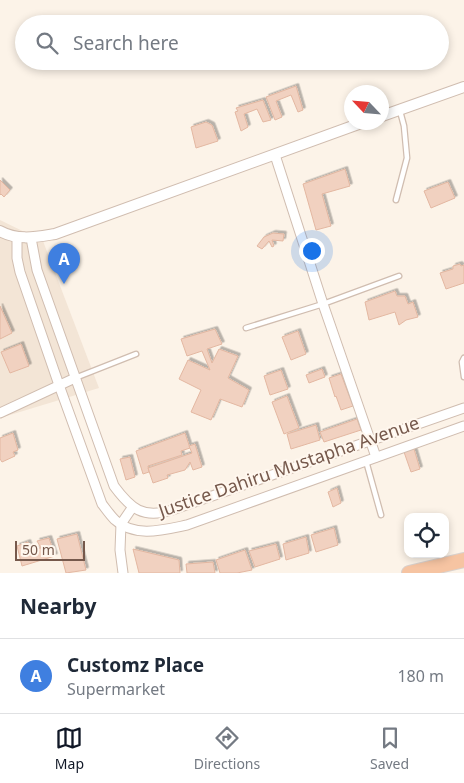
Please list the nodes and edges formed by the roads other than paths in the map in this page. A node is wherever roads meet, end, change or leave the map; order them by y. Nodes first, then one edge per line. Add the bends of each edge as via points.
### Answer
1 (464, 87) edge
2 (400, 110) junction
3 (389, 114) edge
4 (344, 129) edge
5 (274, 155) junction
6 (396, 200) dead end
7 (0, 231) edge
8 (17, 238) junction
9 (31, 238) junction
10 (399, 276) dead end
11 (323, 304) junction
12 (246, 328) dead end
13 (136, 354) dead end
14 (464, 358) edge
15 (464, 377) edge
16 (75, 378) junction
17 (59, 385) junction
18 (464, 408) edge
19 (0, 413) edge
20 (464, 426) edge
21 (371, 440) junction
22 (376, 457) junction
23 (366, 461) junction
24 (132, 508) junction
25 (381, 515) dead end
26 (121, 524) junction
27 (464, 560) edge
28 (123, 573) edge
29 (409, 573) edge

1 - 2 street
2 - 3 street
2 - 6 lane via 407,158
4 - 5 street
5 - 9 street via 56,234
5 - 11 street
7 - 8 street
8 - 9 street
8 - 17 street via 20,272
9 - 16 street, Justice Dahiru Mustapha Avenue via 37,270
10 - 11 lane
11 - 12 lane
11 - 21 street
13 - 16 lane
14 - 15 lane
16 - 17 street
16 - 24 street, Justice Dahiru Mustapha Avenue via 114,486
17 - 19 street
17 - 26 street via 102,504
18 - 21 street, Justice Dahiru Mustapha Avenue
20 - 22 street
21 - 22 street
21 - 24 street, Justice Dahiru Mustapha Avenue via 158,514
22 - 23 street
23 - 25 lane
23 - 26 street via 187,525 140,532
24 - 26 street
26 - 28 street
27 - 29 highway

